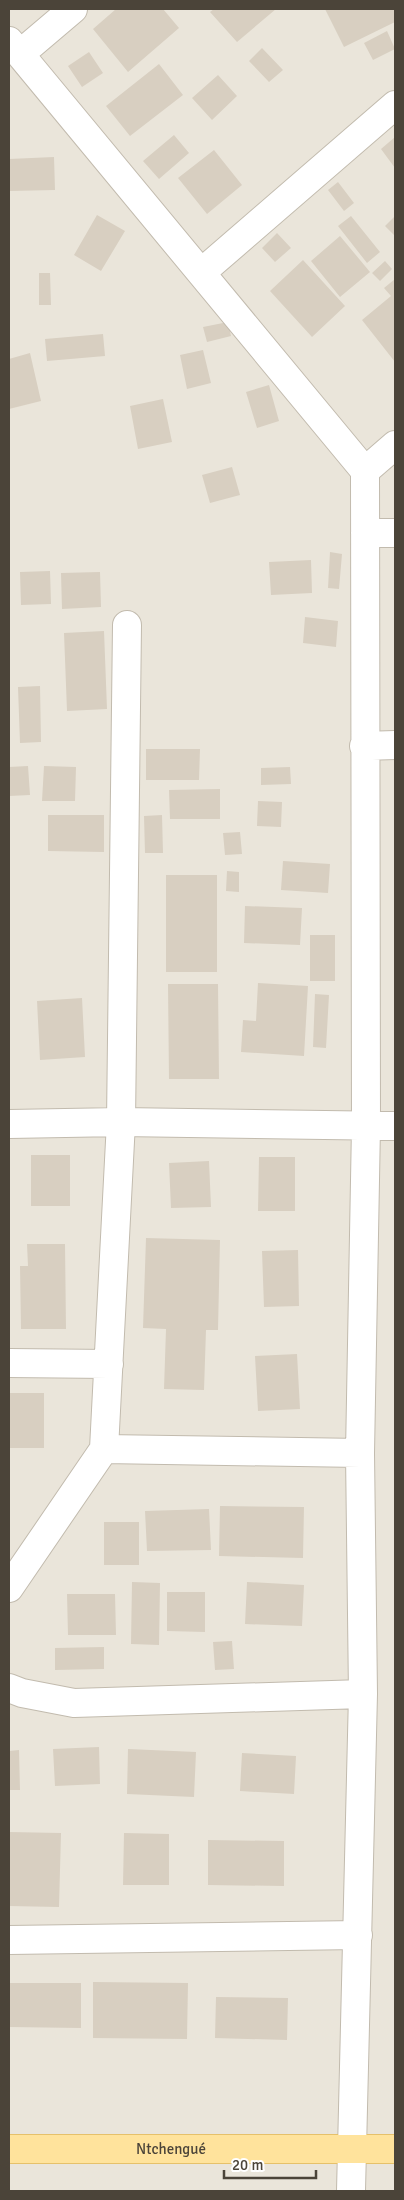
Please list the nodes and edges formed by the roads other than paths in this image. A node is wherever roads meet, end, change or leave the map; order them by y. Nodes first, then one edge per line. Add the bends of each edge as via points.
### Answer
1 (73, 9) edge
2 (14, 47) edge
3 (395, 105) edge
4 (202, 272) junction
5 (395, 445) edge
6 (365, 471) junction
7 (365, 533) junction
8 (395, 533) edge
9 (127, 625) dead end
10 (395, 745) edge
11 (364, 746) junction
12 (121, 1122) junction
13 (9, 1124) edge
14 (366, 1126) junction
15 (395, 1126) edge
16 (9, 1363) edge
17 (109, 1364) junction
18 (104, 1449) junction
19 (360, 1453) junction
20 (9, 1588) edge
21 (9, 1688) edge
22 (363, 1694) junction
23 (358, 1935) junction
24 (9, 1940) edge
25 (352, 2148) junction
26 (9, 2149) edge
27 (395, 2149) edge
28 (351, 2191) edge

1 - 2 street
2 - 4 street
3 - 4 street
4 - 6 street
5 - 6 street
6 - 7 street
7 - 8 street
7 - 11 street
9 - 12 street
10 - 11 street
11 - 14 street
12 - 13 street
12 - 14 street
12 - 17 street
14 - 15 street
14 - 19 street
16 - 17 street
17 - 18 street
18 - 19 street
18 - 20 street
19 - 22 street
21 - 22 street via 74,1703
22 - 23 street
23 - 24 street
23 - 25 street
25 - 26 main road, Ntchengué
25 - 27 main road, Ntchengué
25 - 28 street

